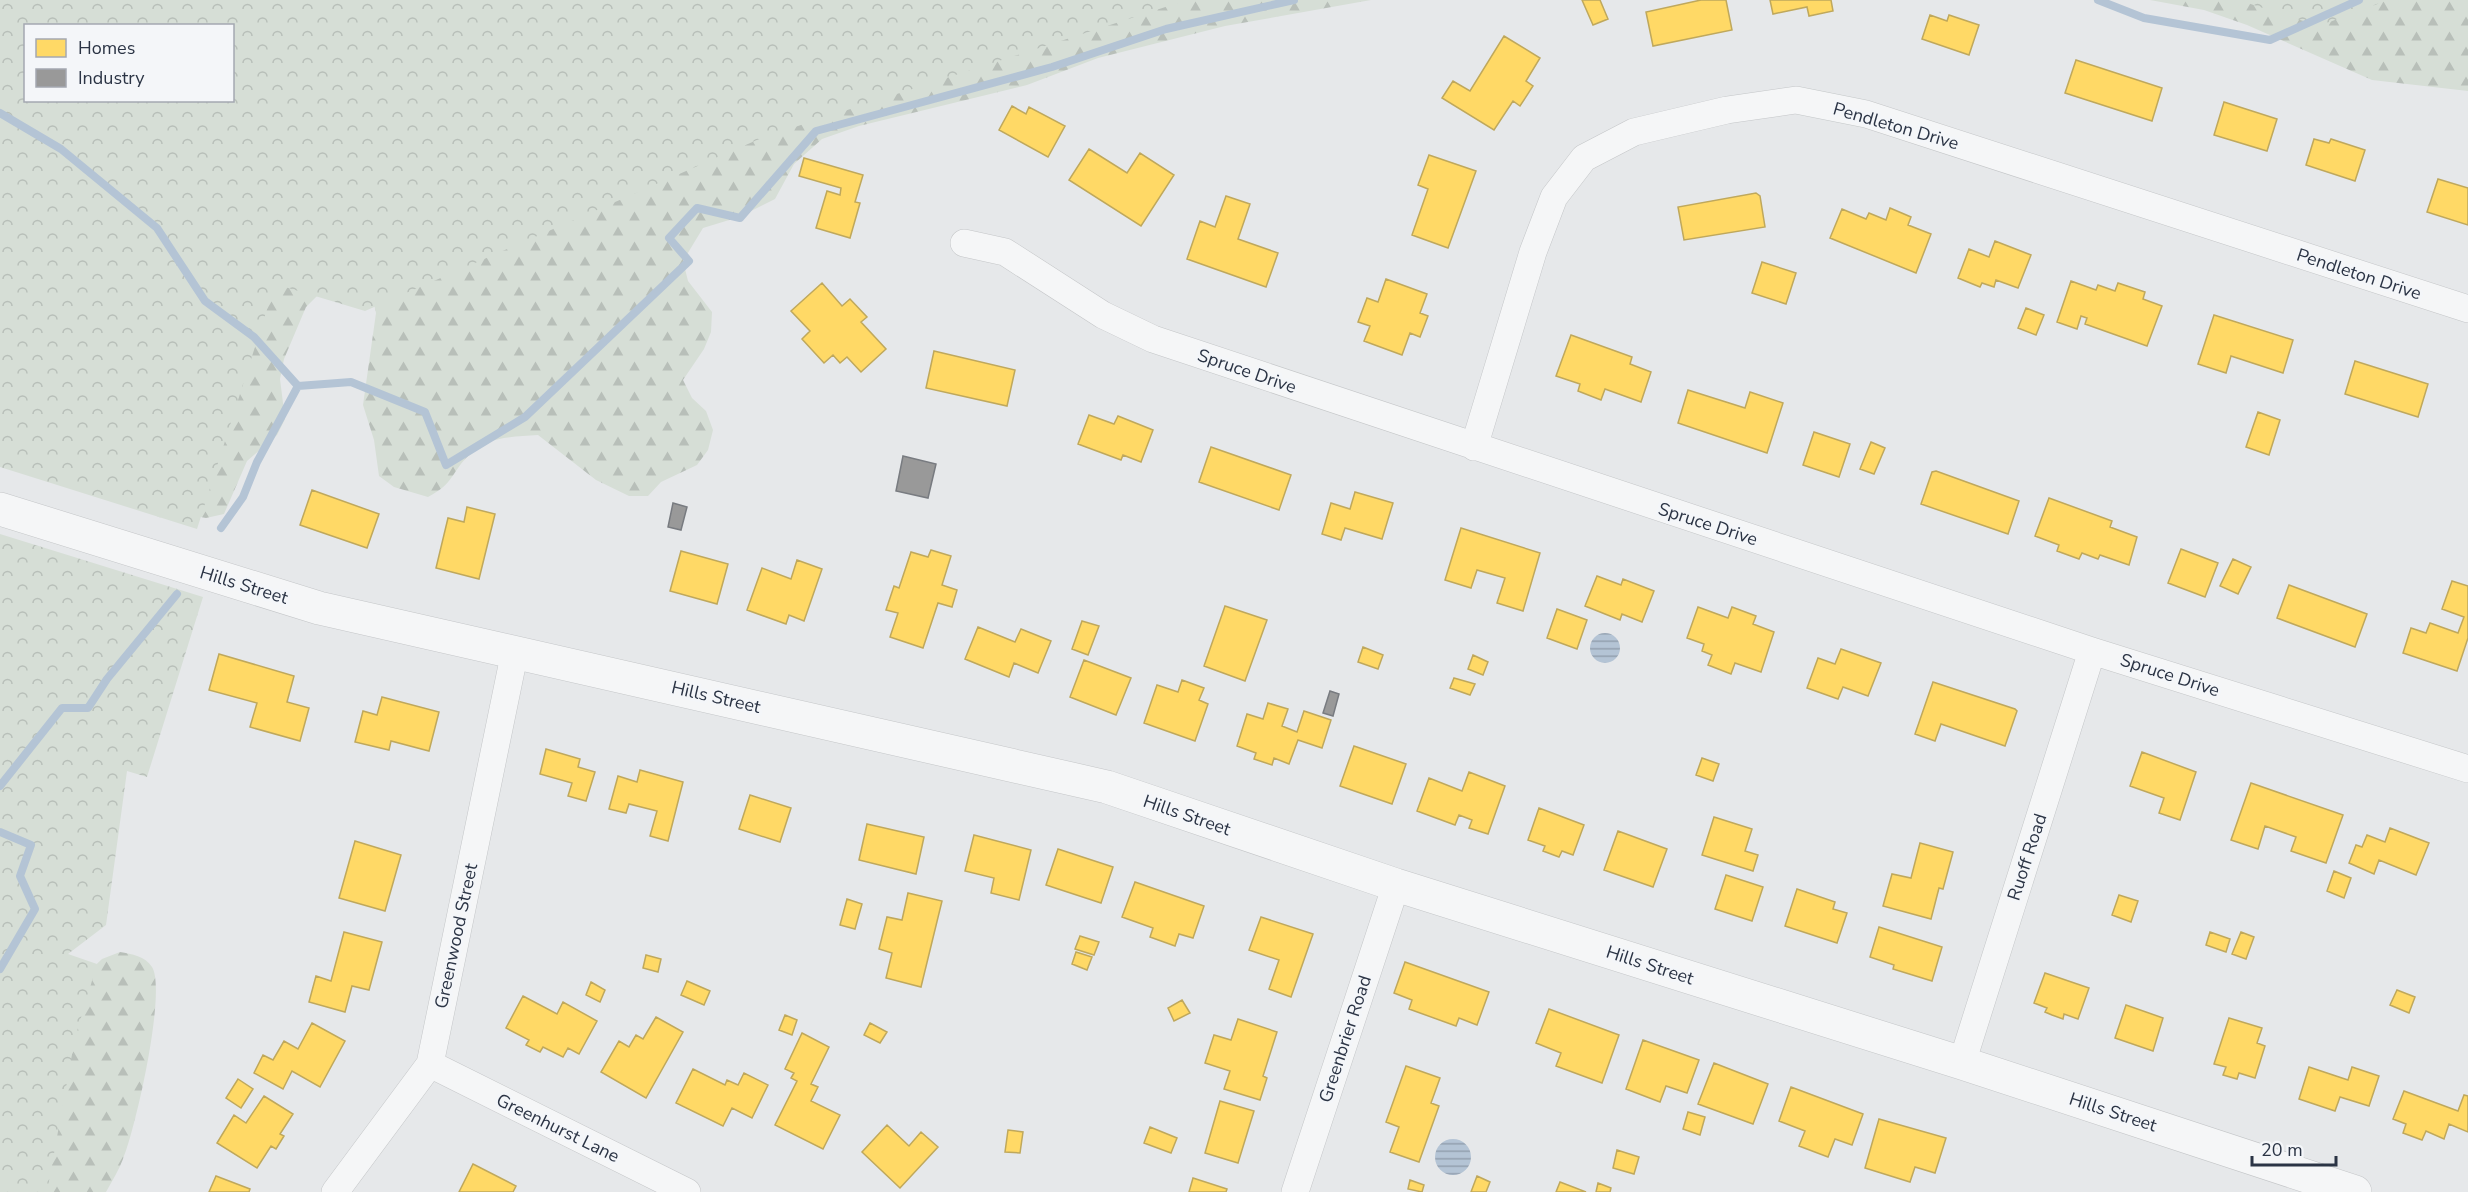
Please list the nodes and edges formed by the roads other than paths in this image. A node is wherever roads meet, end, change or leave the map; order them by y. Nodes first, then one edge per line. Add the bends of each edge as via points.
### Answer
1 (964, 243) dead end
2 (2468, 309) edge
3 (1474, 447) junction
4 (0, 509) edge
5 (515, 651) junction
6 (2092, 651) junction
7 (2468, 769) edge
8 (1396, 885) junction
9 (1962, 1063) junction
10 (430, 1064) junction
11 (335, 1192) edge
12 (687, 1192) edge
13 (1295, 1192) edge
14 (2355, 1192) edge

1 - 3 street, Spruce Drive via 1005,252 1103,315 1153,339
2 - 3 street, Pendleton Drive via 1866,114 1796,100 1727,110 1634,132 1584,158 1554,197 1533,252
3 - 6 street, Spruce Drive
4 - 5 street, Hills Street via 319,608
5 - 8 street, Hills Street via 1107,787
5 - 10 street, Greenwood Street
6 - 7 street, Spruce Drive
6 - 9 street, Ruoff Road
8 - 9 street, Hills Street
8 - 13 street, Greenbrier Road
9 - 14 street, Hills Street
10 - 11 street, Greenwood Street
10 - 12 street, Greenhurst Lane

